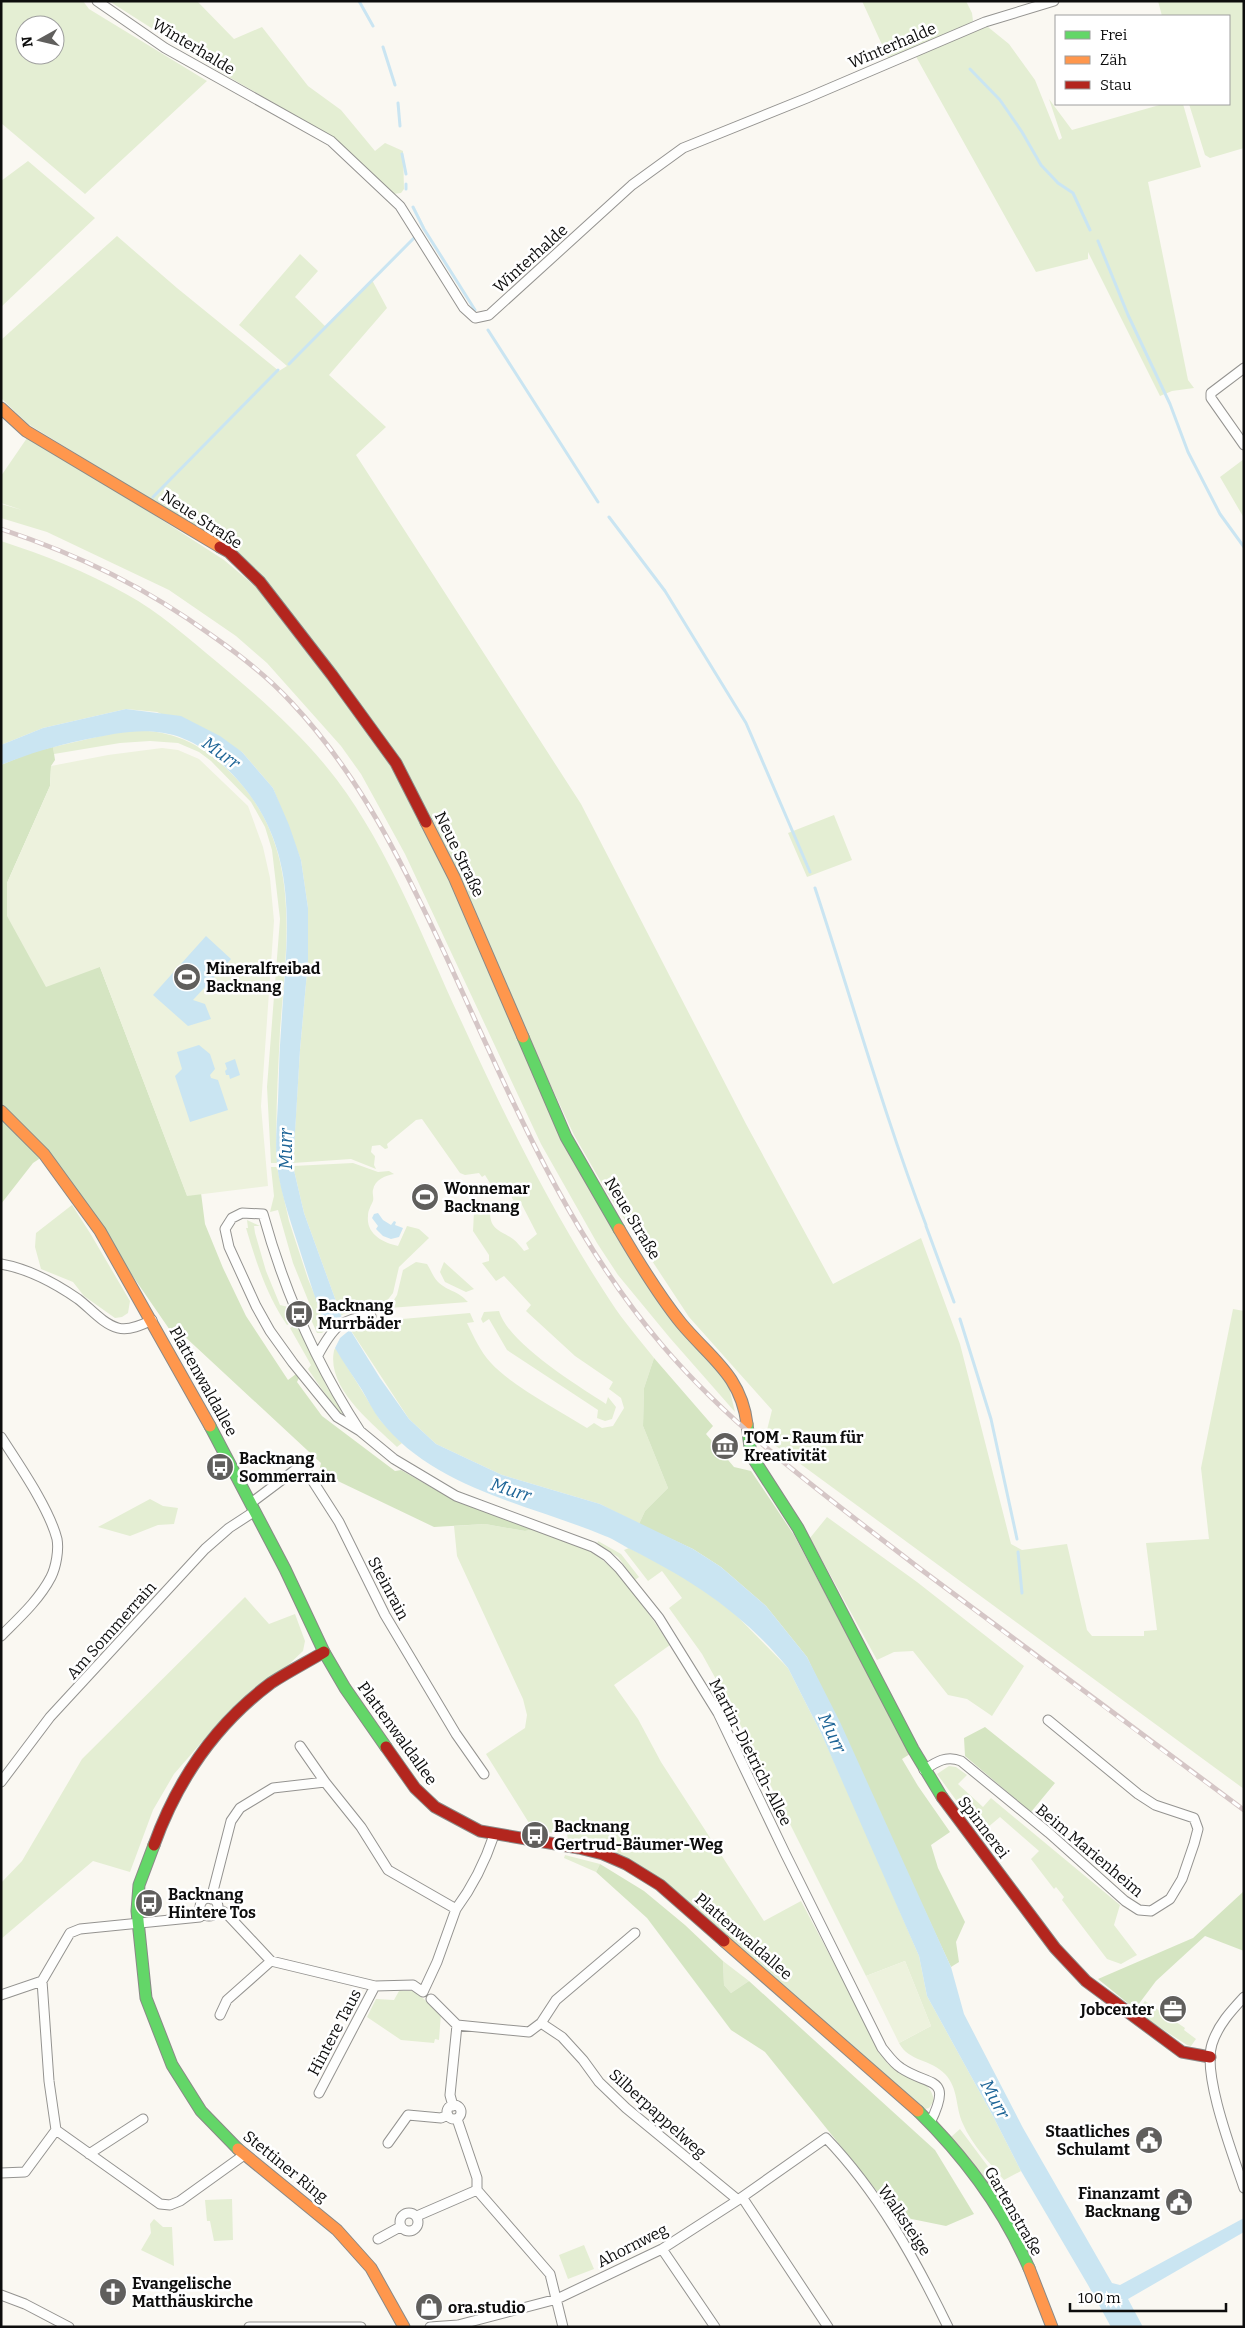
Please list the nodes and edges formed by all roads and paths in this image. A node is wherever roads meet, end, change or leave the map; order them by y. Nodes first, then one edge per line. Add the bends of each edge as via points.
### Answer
1 (97, 1) edge
2 (1054, 1) edge
3 (1244, 368) edge
4 (1, 408) edge
5 (1244, 445) edge
6 (1, 1110) edge
7 (1, 1264) edge
8 (371, 1316) dead end
9 (152, 1320) junction
10 (318, 1355) junction
11 (747, 1430) joint
12 (360, 1431) junction
13 (1, 1437) edge
14 (253, 1507) junction
15 (1, 1636) edge
16 (324, 1652) junction
17 (1048, 1720) dead end
18 (300, 1746) dead end
19 (924, 1770) junction
20 (484, 1774) dead end
21 (1, 1782) edge
22 (326, 1782) junction
23 (494, 1835) junction
24 (211, 1899) junction
25 (218, 1909) junction
26 (456, 1909) junction
27 (203, 1913) junction
28 (138, 1924) junction
29 (635, 1933) dead end
30 (271, 1961) junction
31 (42, 1981) junction
32 (375, 1986) junction
33 (1, 1995) edge
34 (1244, 1996) edge
35 (431, 1999) dead end
36 (220, 2015) dead end
37 (541, 2023) junction
38 (457, 2025) junction
39 (1210, 2057) junction
40 (319, 2093) dead end
41 (453, 2117) junction
42 (143, 2119) dead end
43 (930, 2123) junction
44 (56, 2130) junction
45 (826, 2138) joint
46 (388, 2143) dead end
47 (89, 2154) junction
48 (244, 2155) junction
49 (1, 2173) edge
50 (1244, 2188) edge
51 (477, 2190) junction
52 (740, 2198) junction
53 (417, 2216) junction
54 (400, 2227) junction
55 (378, 2239) dead end
56 (662, 2249) junction
57 (1, 2295) edge
58 (557, 2299) junction
59 (69, 2327) edge
60 (249, 2327) edge
61 (361, 2327) edge
62 (404, 2327) edge
63 (430, 2327) edge
64 (563, 2327) edge
65 (715, 2327) edge
66 (828, 2327) edge
67 (948, 2327) edge
68 (1052, 2327) edge

1 - 2 street, Winterhalde via 165,48 331,141 400,206 464,308 475,318 489,315 632,186 683,148 980,24
3 - 5 street via 1213,389 1211,398
4 - 11 street, Neue Straße via 26,431 229,552 260,582 367,723 396,763 454,877 566,1137 626,1241 680,1322 734,1381 746,1407
6 - 9 street via 44,1154 68,1185 100,1231
7 - 9 street, Plattenwaldallee via 21,1269 61,1288 119,1328 128,1329
8 - 10 street via 345,1322 334,1330
9 - 14 street, Plattenwaldallee
10 - 12 street, Martin-Dietrich-Allee via 333,1388
10 - 12 street, Martin-Dietrich-Allee via 278,1265 263,1214 237,1215 228,1222 226,1232 234,1260 256,1306 322,1401 337,1417
11 - 19 street, Spinnerei via 751,1454 802,1535
12 - 43 street, Martin-Dietrich-Allee via 394,1459 456,1496 593,1547 607,1556 640,1593 718,1713 882,2048 901,2068 931,2080 938,2088 939,2104
13 - 15 street via 45,1510 57,1540 57,1555 51,1576 25,1613
14 - 16 street, Plattenwaldallee
14 - 20 street, Steinrain via 296,1470 305,1469 339,1522 385,1614 456,1734
14 - 21 street, Am Sommerrain via 198,1556 50,1717
16 - 23 street, Plattenwaldallee via 345,1688 415,1788 435,1807 471,1828
16 - 28 street, Stettiner Ring via 257,1695 203,1751 164,1817 139,1885
17 - 19 street, Beim Marienheim via 1138,1794 1155,1805 1194,1818 1198,1829 1194,1844 1170,1900 1151,1911 1139,1910 1125,1901 961,1761 953,1758 940,1760
18 - 22 street
19 - 39 street, Spinnerei via 1055,1948 1086,1981 1182,2052
22 - 24 street via 273,1788 240,1808 231,1821
22 - 26 street via 361,1827 388,1870
23 - 26 street via 472,1886
23 - 43 street, Plattenwaldallee via 603,1854 660,1885
24 - 25 street via 216,1901
24 - 27 street via 202,1903
25 - 27 street via 210,1916
25 - 30 street via 226,1913
26 - 32 street via 423,1992 414,1985 389,1989
27 - 28 street via 200,1917
28 - 31 street via 80,1929 70,1933
28 - 48 street, Stettiner Ring via 146,1998 172,2065 201,2111
29 - 37 street via 556,2000
30 - 32 street
30 - 36 street via 228,2000
31 - 33 street
31 - 44 street
32 - 40 street, Hintere Taus
34 - 39 street via 1217,2030
35 - 38 street
37 - 38 street via 529,2032
37 - 52 street, Silberpappelweg via 562,2037 599,2082 626,2108
38 - 41 street via 450,2095 453,2106 449,2109
39 - 50 street via 1220,2112
41 - 46 street via 408,2115
41 - 51 street via 476,2178
42 - 47 street
43 - 68 street, Gartenstraße via 970,2168 993,2201 1034,2278
44 - 47 street
44 - 49 street via 25,2172
45 - 52 street, Ahornweg
45 - 67 street, Walksteige via 893,2222
47 - 48 street via 160,2204 170,2205
48 - 62 street, Stettiner Ring via 337,2230 371,2268
51 - 53 street
51 - 58 street via 550,2274
52 - 56 street, Ahornweg
52 - 66 street, Silberpappelweg
53 - 54 street via 405,2214
53 - 54 street via 418,2226 414,2230 408,2232
54 - 55 street
56 - 58 street, Ahornweg
56 - 65 street
57 - 59 street
58 - 63 street, Ahornweg via 458,2325
58 - 64 street
60 - 61 street

